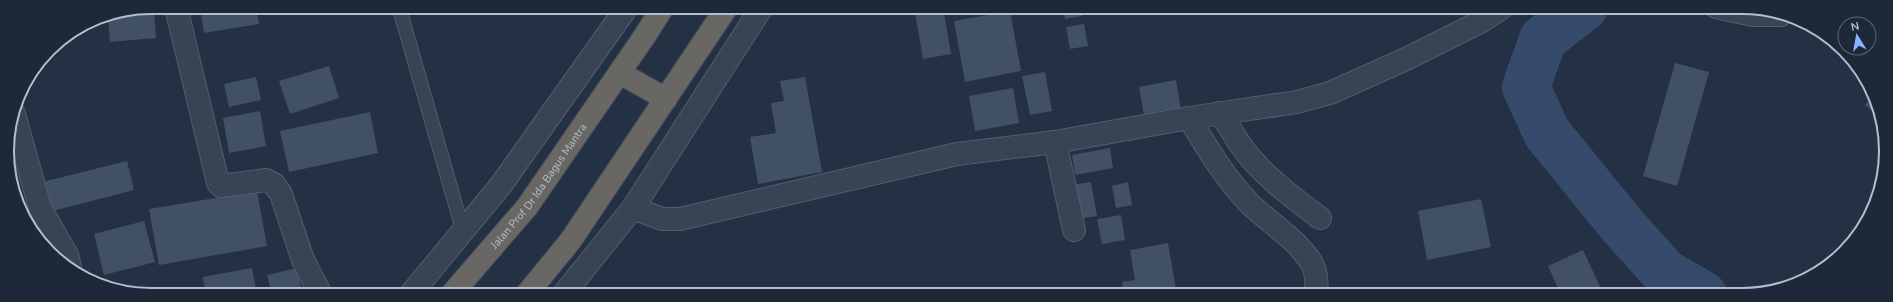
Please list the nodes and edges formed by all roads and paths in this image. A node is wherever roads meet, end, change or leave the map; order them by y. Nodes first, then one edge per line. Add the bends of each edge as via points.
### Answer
1 (178, 14) edge
2 (401, 14) edge
3 (623, 14) edge
4 (658, 14) edge
5 (722, 14) edge
6 (758, 14) edge
7 (1492, 14) edge
8 (620, 73) junction
9 (666, 99) junction
10 (1220, 113) junction
11 (1189, 118) junction
12 (16, 132) edge
13 (1055, 142) junction
14 (19, 166) edge
15 (633, 208) junction
16 (1320, 218) dead end
17 (1074, 230) dead end
18 (464, 231) junction
19 (68, 260) edge
20 (317, 288) edge
21 (416, 288) edge
22 (457, 288) edge
23 (532, 288) edge
24 (569, 288) edge
25 (1316, 288) edge

1 - 20 street via 218,183 221,186 266,180 274,184 281,194 303,260
2 - 18 lane
3 - 18 street via 501,185
4 - 8 highway, Jalan Prof Dr Ida Bagus Mantra
5 - 9 highway
6 - 15 street
7 - 10 street via 1427,49 1330,92 1297,102
8 - 9 highway
8 - 22 highway, Jalan Prof Dr Ida Bagus Mantra via 527,207
9 - 23 highway via 571,240
10 - 11 street
10 - 16 street via 1257,166
11 - 13 street
11 - 25 street via 1208,150 1249,203 1298,246 1311,263 1316,274
12 - 14 street
13 - 15 street via 942,157 680,219 662,219
13 - 17 street
14 - 19 street
15 - 24 street
18 - 21 street

